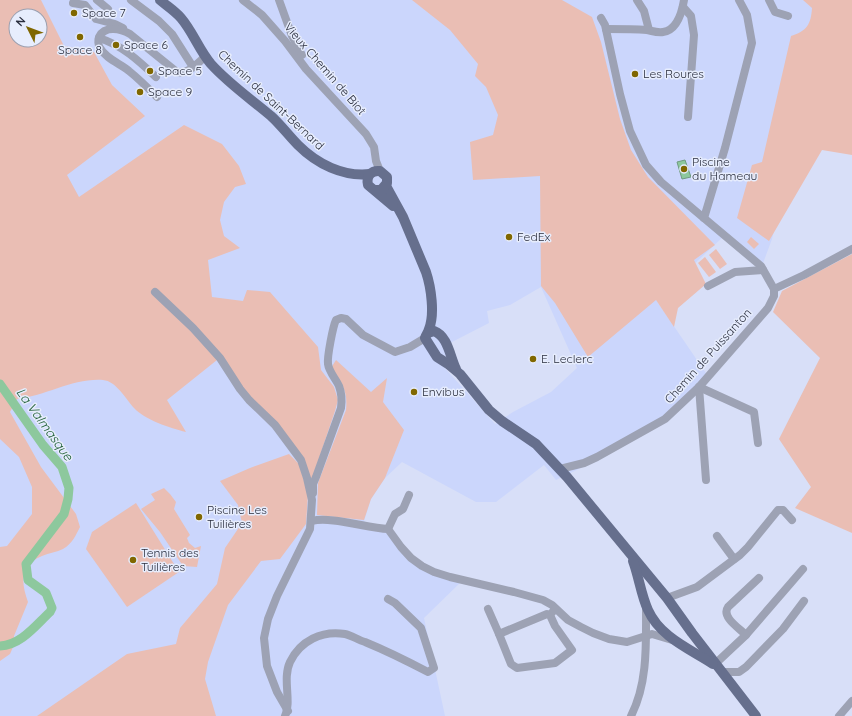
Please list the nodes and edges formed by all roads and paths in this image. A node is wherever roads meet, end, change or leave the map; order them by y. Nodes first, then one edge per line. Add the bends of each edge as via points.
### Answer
1 (97, 0) edge
2 (131, 0) edge
3 (160, 0) edge
4 (244, 0) edge
5 (279, 0) edge
6 (637, 0) edge
7 (739, 0) edge
8 (769, 0) edge
9 (73, 2) dead end
10 (684, 3) edge
11 (108, 9) dead end
12 (788, 16) dead end
13 (601, 18) dead end
14 (606, 29) junction
15 (648, 30) junction
16 (130, 34) junction
17 (99, 38) junction
18 (205, 57) junction
19 (193, 67) junction
20 (156, 77) dead end
21 (319, 81) junction
22 (157, 97) dead end
23 (688, 116) dead end
24 (343, 172) junction
25 (375, 172) junction
26 (386, 186) junction
27 (372, 188) junction
28 (403, 217) junction
29 (704, 218) junction
30 (852, 249) edge
31 (763, 270) junction
32 (708, 286) dead end
33 (774, 289) junction
34 (155, 292) dead end
35 (432, 315) junction
36 (439, 333) junction
37 (428, 339) junction
38 (446, 356) junction
39 (699, 387) junction
40 (758, 443) dead end
41 (560, 469) junction
42 (706, 480) dead end
43 (409, 495) dead end
44 (312, 500) junction
45 (792, 520) dead end
46 (312, 521) junction
47 (388, 529) junction
48 (717, 536) dead end
49 (631, 555) junction
50 (734, 559) junction
51 (803, 569) dead end
52 (759, 578) dead end
53 (658, 587) junction
54 (667, 598) junction
55 (388, 599) dead end
56 (804, 601) dead end
57 (646, 603) junction
58 (488, 609) dead end
59 (552, 612) junction
60 (692, 633) junction
61 (499, 634) junction
62 (646, 636) junction
63 (746, 636) junction
64 (677, 642) junction
65 (719, 668) junction
66 (852, 701) edge
67 (287, 713) edge
68 (632, 716) edge
69 (756, 716) edge
70 (839, 716) edge

1 - 11 street
2 - 19 street via 172,34
3 - 18 main road, Chemin de Saint-Bernard via 181,18
4 - 21 street, Vieux Chemin de Biot via 262,15
5 - 21 street via 297,48
6 - 15 street via 644,11
7 - 29 street via 747,15 752,43
8 - 12 street via 775,12
9 - 16 street via 85,5 96,19 118,25
10 - 15 street via 681,15 668,30 661,33
10 - 23 street via 691,16 694,35
13 - 14 street
14 - 15 street
14 - 29 street via 621,100 635,144 653,175
16 - 17 street via 110,29
16 - 19 street via 177,72 186,72
17 - 20 street via 127,51
17 - 22 street via 98,44 103,53 130,72
18 - 19 street
18 - 24 main road, Chemin de Saint-Bernard via 235,88 272,118 307,153
21 - 25 street, Vieux Chemin de Biot via 370,139 374,147
24 - 25 main road, Chemin de Saint-Bernard via 362,175
24 - 27 main road, Chemin de Saint-Bernard
25 - 26 main road via 387,177
25 - 27 main road via 368,179
26 - 27 main road via 381,190
26 - 28 main road, Chemin de Saint-Bernard
27 - 28 main road, Chemin de Saint-Bernard
28 - 35 main road, Chemin de Saint-Bernard via 429,281
29 - 31 street
30 - 33 street
31 - 32 street via 735,272
31 - 33 street
33 - 39 street, Chemin de Puissanton via 774,296 768,308
34 - 44 street via 193,328 220,358 240,389 275,425 300,460
35 - 36 main road, Chemin de Saint-Bernard
35 - 37 main road, Chemin de Saint-Bernard
36 - 37 main road via 434,331
36 - 38 main road, Chemin de Saint-Bernard via 448,347
37 - 38 main road via 437,357
37 - 44 street via 395,352 363,335 346,319 336,320 328,350 328,363 339,386 341,408 314,484
38 - 41 main road via 448,364 460,374 489,410 536,444
39 - 40 street via 754,412
39 - 41 street, Chemin de Puissanton via 665,419 597,457
39 - 42 street
41 - 49 main road
43 - 47 street via 403,509 395,514
44 - 46 street
45 - 50 street via 783,510 778,510 748,548
46 - 47 street
46 - 67 street via 277,596 268,618 264,638 267,666
47 - 59 street via 405,552 422,566 450,577 538,598 548,602
48 - 50 street
49 - 53 main road
49 - 57 main road
50 - 54 street via 697,587
51 - 63 street
52 - 63 street via 726,611 726,616
53 - 54 main road
53 - 57 main road via 649,595
54 - 60 main road
55 - 67 street via 396,603 422,628 434,668 428,672 387,651 345,634 322,634 301,645 289,663 286,682
56 - 65 street via 783,629 746,667 739,672
57 - 62 street
57 - 64 main road via 654,621
58 - 61 street
59 - 61 street
59 - 61 street via 555,626 572,650 555,663 517,668 512,664
59 - 62 street via 601,636 627,642
60 - 64 main road via 687,641
60 - 65 main road
62 - 64 street via 652,634
62 - 68 street via 642,686
63 - 65 street
64 - 65 main road
65 - 69 main road
66 - 70 street

